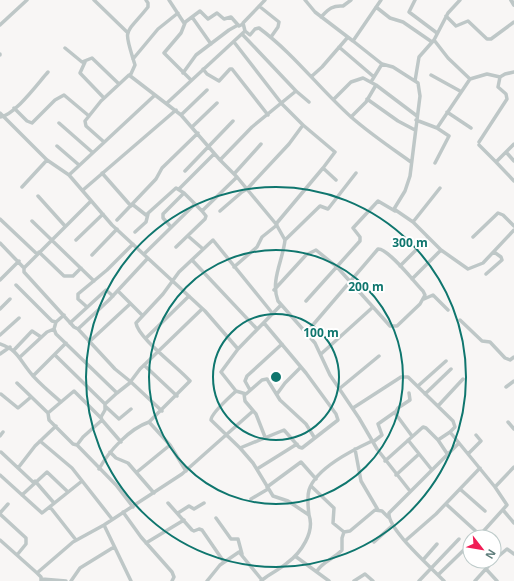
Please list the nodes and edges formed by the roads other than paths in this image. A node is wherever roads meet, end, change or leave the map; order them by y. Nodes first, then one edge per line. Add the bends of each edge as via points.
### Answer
1 (27, 0) edge
2 (94, 0) edge
3 (146, 0) edge
4 (169, 0) edge
5 (265, 0) edge
6 (305, 0) edge
7 (351, 0) edge
8 (381, 0) edge
9 (415, 0) edge
10 (460, 0) edge
11 (511, 0) edge
12 (514, 5) edge
13 (259, 6) junction
14 (376, 7) junction
15 (178, 13) junction
16 (446, 16) junction
17 (192, 17) junction
18 (321, 17) junction
19 (514, 22) edge
20 (185, 23) junction
21 (243, 23) junction
22 (0, 25) edge
23 (238, 25) junction
24 (127, 32) junction
25 (244, 33) junction
26 (437, 33) junction
27 (271, 36) junction
28 (348, 37) junction
29 (354, 41) junction
30 (433, 41) junction
31 (234, 42) junction
32 (211, 44) junction
33 (339, 47) junction
34 (65, 48) dead end
35 (132, 59) junction
36 (84, 62) junction
37 (382, 64) junction
38 (203, 69) junction
39 (48, 72) dead end
40 (514, 72) edge
41 (183, 73) junction
42 (130, 76) junction
43 (312, 76) junction
44 (431, 76) dead end
45 (374, 77) junction
46 (500, 77) junction
47 (470, 79) junction
48 (191, 80) junction
49 (415, 81) junction
50 (371, 82) junction
51 (119, 84) junction
52 (376, 85) junction
53 (207, 90) dead end
54 (296, 91) junction
55 (460, 91) junction
56 (155, 95) junction
57 (104, 98) junction
58 (334, 99) junction
59 (367, 100) junction
60 (309, 102) dead end
61 (167, 103) junction
62 (217, 103) dead end
63 (282, 104) junction
64 (14, 108) junction
65 (176, 110) junction
66 (447, 112) junction
67 (0, 113) edge
68 (181, 115) junction
69 (268, 115) junction
70 (89, 116) junction
71 (417, 116) junction
72 (2, 117) edge
73 (351, 117) junction
74 (416, 120) junction
75 (233, 121) dead end
76 (59, 123) dead end
77 (303, 125) junction
78 (192, 127) junction
79 (437, 128) junction
80 (471, 128) dead end
81 (415, 130) junction
82 (198, 133) junction
83 (104, 142) junction
84 (261, 144) dead end
85 (514, 144) edge
86 (57, 146) dead end
87 (208, 146) junction
88 (92, 152) junction
89 (506, 152) junction
90 (214, 154) junction
91 (47, 160) junction
92 (220, 160) junction
93 (514, 161) edge
94 (411, 162) junction
95 (496, 162) junction
96 (435, 164) dead end
97 (79, 165) junction
98 (324, 168) junction
99 (185, 170) dead end
100 (102, 173) junction
101 (356, 173) dead end
102 (69, 175) junction
103 (236, 175) junction
104 (336, 180) dead end
105 (514, 181) edge
106 (22, 187) dead end
107 (440, 188) dead end
108 (179, 189) junction
109 (248, 189) junction
110 (83, 190) junction
111 (184, 193) junction
112 (38, 196) dead end
113 (91, 201) junction
114 (195, 204) junction
115 (132, 205) junction
116 (202, 211) junction
117 (220, 211) dead end
118 (395, 211) junction
119 (103, 214) junction
120 (148, 214) junction
121 (0, 218) edge
122 (117, 220) dead end
123 (32, 221) dead end
124 (413, 222) junction
125 (277, 225) junction
126 (65, 226) junction
127 (514, 226) edge
128 (171, 227) junction
129 (117, 230) junction
130 (514, 230) edge
131 (135, 232) dead end
132 (188, 236) junction
133 (473, 237) dead end
134 (428, 238) junction
135 (52, 240) junction
136 (76, 240) dead end
137 (285, 240) junction
138 (0, 243) edge
139 (133, 244) junction
140 (176, 248) dead end
141 (203, 249) junction
142 (442, 250) junction
143 (494, 252) junction
144 (38, 253) junction
145 (144, 254) junction
146 (92, 255) dead end
147 (148, 258) junction
148 (192, 260) junction
149 (19, 261) junction
150 (400, 266) junction
151 (234, 267) junction
152 (337, 267) junction
153 (24, 268) junction
154 (81, 268) junction
155 (486, 274) dead end
156 (0, 279) edge
157 (412, 279) junction
158 (94, 281) junction
159 (172, 281) junction
160 (350, 282) junction
161 (16, 285) dead end
162 (274, 290) junction
163 (118, 291) junction
164 (113, 296) junction
165 (189, 296) junction
166 (10, 299) dead end
167 (424, 299) junction
168 (306, 301) dead end
169 (130, 304) junction
170 (281, 305) junction
171 (87, 307) junction
172 (373, 307) junction
173 (0, 309) edge
174 (202, 309) junction
175 (448, 310) dead end
176 (273, 314) junction
177 (64, 315) junction
178 (142, 315) junction
179 (19, 318) dead end
180 (460, 320) dead end
181 (56, 322) junction
182 (264, 322) junction
183 (70, 323) junction
184 (54, 329) junction
185 (78, 329) junction
186 (258, 329) junction
187 (306, 332) junction
188 (0, 335) edge
189 (41, 337) junction
190 (146, 338) junction
191 (89, 342) junction
192 (66, 343) junction
193 (0, 344) edge
194 (282, 344) junction
195 (10, 347) junction
196 (238, 349) junction
197 (14, 350) junction
198 (158, 351) junction
199 (0, 354) edge
200 (55, 354) junction
201 (321, 354) junction
202 (379, 356) dead end
203 (20, 357) junction
204 (514, 357) edge
205 (446, 361) dead end
206 (144, 365) junction
207 (301, 367) junction
208 (451, 369) dead end
209 (33, 376) junction
210 (463, 379) dead end
211 (514, 381) edge
212 (131, 382) junction
213 (17, 383) dead end
214 (418, 386) junction
215 (506, 387) dead end
216 (339, 388) junction
217 (250, 390) junction
218 (236, 391) junction
219 (117, 393) junction
220 (409, 393) dead end
221 (1, 394) edge
222 (244, 394) junction
223 (277, 394) junction
224 (425, 394) junction
225 (177, 396) junction
226 (31, 397) junction
227 (61, 402) junction
228 (105, 405) junction
229 (438, 406) junction
230 (353, 408) junction
231 (131, 409) dead end
232 (162, 411) junction
233 (253, 411) junction
234 (395, 412) junction
235 (48, 413) junction
236 (102, 419) junction
237 (149, 422) junction
238 (508, 422) dead end
239 (56, 426) junction
240 (514, 429) edge
241 (3, 432) dead end
242 (450, 432) junction
243 (226, 434) junction
244 (476, 435) dead end
245 (0, 436) edge
246 (412, 436) junction
247 (265, 437) junction
248 (314, 437) junction
249 (408, 440) junction
250 (438, 440) junction
251 (40, 441) junction
252 (372, 441) junction
253 (121, 442) junction
254 (459, 443) junction
255 (297, 444) junction
256 (77, 445) junction
257 (170, 445) junction
258 (240, 448) junction
259 (355, 449) junction
260 (2, 452) dead end
261 (110, 452) junction
262 (419, 454) junction
263 (468, 454) junction
264 (448, 455) junction
265 (385, 461) junction
266 (514, 467) edge
267 (18, 468) junction
268 (480, 468) junction
269 (98, 469) junction
270 (257, 469) junction
271 (432, 470) junction
272 (186, 471) junction
273 (138, 472) junction
274 (0, 475) edge
275 (396, 475) junction
276 (316, 479) junction
277 (82, 481) junction
278 (34, 482) junction
279 (311, 486) junction
280 (495, 487) junction
281 (268, 488) junction
282 (460, 489) junction
283 (410, 491) junction
284 (68, 492) junction
285 (154, 493) junction
286 (22, 495) junction
287 (251, 499) dead end
288 (54, 503) junction
289 (168, 503) dead end
290 (204, 503) dead end
291 (8, 504) dead end
292 (446, 504) junction
293 (50, 507) junction
294 (132, 507) junction
295 (378, 510) junction
296 (503, 510) junction
297 (485, 511) dead end
298 (123, 512) junction
299 (0, 513) edge
300 (178, 513) junction
301 (309, 515) junction
302 (388, 517) junction
303 (216, 518) dead end
304 (112, 519) junction
305 (184, 520) junction
306 (514, 522) edge
307 (104, 525) junction
308 (392, 525) junction
309 (344, 532) junction
310 (458, 539) dead end
311 (0, 540) edge
312 (76, 540) junction
313 (405, 541) junction
314 (374, 542) dead end
315 (146, 543) junction
316 (437, 544) dead end
317 (514, 546) edge
318 (114, 547) junction
319 (510, 550) junction
320 (462, 552) edge
321 (502, 552) edge
322 (242, 554) junction
323 (514, 554) edge
324 (17, 555) junction
325 (295, 556) junction
326 (423, 560) junction
327 (224, 562) junction
328 (431, 568) junction
329 (486, 569) joint
330 (317, 571) junction
331 (38, 573) junction
332 (438, 575) junction
333 (42, 580) edge
334 (209, 580) edge
335 (262, 580) edge
336 (66, 581) edge
337 (71, 581) edge
338 (131, 581) edge
339 (172, 581) edge
340 (329, 581) edge
341 (354, 581) edge
342 (373, 581) edge
343 (419, 581) edge
344 (444, 581) edge
345 (475, 581) edge
346 (497, 581) edge

1 - 22 street
2 - 24 street
3 - 24 street via 148,7
4 - 15 street
5 - 13 street
6 - 18 street
7 - 18 street via 342,6 332,7
8 - 14 street
9 - 26 street via 409,12
10 - 16 street
11 - 12 street
13 - 21 street
13 - 27 street via 279,22 278,28
14 - 29 street
14 - 30 street via 390,18 404,22
15 - 20 street
15 - 35 street via 158,30
16 - 19 street via 456,26 468,21 487,39 491,39
16 - 26 street
17 - 20 street
17 - 23 street via 201,11 208,19 218,13 224,20 231,18
17 - 32 street
18 - 28 street
20 - 41 street via 181,34 164,53
21 - 23 street
21 - 25 street
23 - 32 street
24 - 35 street via 126,40
25 - 27 street via 250,35 260,28
25 - 31 street
25 - 54 street
26 - 30 street
27 - 43 street
28 - 29 street
28 - 33 street
29 - 37 street
30 - 47 street
30 - 49 street via 419,57
31 - 38 street
31 - 63 street
32 - 41 street via 193,58
33 - 43 street
33 - 45 street
34 - 36 street via 79,61
35 - 42 street via 135,67
36 - 51 street via 92,58
36 - 57 street via 80,73
37 - 45 street
37 - 49 street via 393,67
38 - 48 street
38 - 69 street via 219,81 230,69 234,70
39 - 64 street
40 - 46 street
41 - 48 street
42 - 51 street
42 - 56 street
43 - 58 street
44 - 55 street
45 - 50 street
46 - 47 street via 487,74
46 - 95 street via 498,87 506,94 507,99 479,144
47 - 55 street
48 - 61 street
49 - 71 street via 419,84 420,96
50 - 52 street
50 - 58 street via 363,78 354,80
51 - 57 street
52 - 59 street
52 - 71 street
53 - 68 street
54 - 60 street
54 - 63 street
55 - 66 street
56 - 61 street
56 - 83 street
57 - 70 street
58 - 73 street
59 - 73 street
59 - 81 street
61 - 65 street
62 - 78 street
63 - 69 street
63 - 77 street
64 - 70 street via 32,123 55,100 64,95
64 - 72 street
65 - 68 street
65 - 100 street
66 - 79 street
66 - 80 street
67 - 72 street
68 - 78 street
69 - 92 street via 252,127
70 - 83 street via 84,123
71 - 74 street
72 - 91 street
73 - 94 street
74 - 79 street
74 - 81 street
75 - 87 street
76 - 88 street
77 - 98 street via 335,152
77 - 109 street
78 - 82 street
79 - 96 street via 449,137
81 - 94 street
82 - 87 street
82 - 115 street via 162,168 156,179
83 - 88 street
84 - 103 street
85 - 89 street
86 - 97 street
87 - 90 street
87 - 99 street
88 - 97 street
89 - 93 street
89 - 95 street
90 - 92 street
90 - 108 street
91 - 102 street
91 - 106 street
92 - 103 street
94 - 118 street via 407,186 394,207
95 - 105 street
97 - 102 street
98 - 104 street
98 - 125 street
100 - 110 street
100 - 115 street
101 - 137 street via 328,209 320,206
102 - 110 street
103 - 109 street
103 - 116 street
107 - 124 street
108 - 111 street
108 - 120 street via 176,188
109 - 117 street
109 - 125 street
110 - 113 street
111 - 114 street
111 - 128 street via 163,214 163,218
112 - 126 street
113 - 119 street
113 - 126 street
114 - 116 street
114 - 128 street
115 - 120 street via 144,215
115 - 122 street
116 - 132 street via 205,219
118 - 124 street
118 - 152 street via 377,202 353,227 360,241
119 - 129 street
119 - 136 street
120 - 131 street via 146,222
121 - 144 street
123 - 135 street
124 - 134 street
125 - 137 street
125 - 151 street
126 - 135 street
127 - 133 street via 498,213
128 - 145 street
129 - 139 street
129 - 146 street
130 - 143 street
132 - 140 street
132 - 141 street
134 - 142 street
134 - 150 street
135 - 144 street
135 - 154 street
137 - 162 street
138 - 149 street
139 - 145 street
139 - 158 street
141 - 148 street
141 - 151 street via 213,240
142 - 143 street via 468,269 483,263
142 - 157 street
143 - 155 street via 502,260
144 - 153 street
144 - 154 street via 64,276 72,276
145 - 147 street
147 - 159 street
147 - 163 street
148 - 159 street
148 - 186 street
149 - 153 street
149 - 156 street
150 - 157 street
150 - 160 street via 383,250 378,249
151 - 176 street
152 - 160 street
152 - 162 street via 319,251 314,250 306,255
152 - 168 street
153 - 177 street via 24,272
154 - 158 street
157 - 167 street via 423,291
158 - 171 street via 78,295 78,299
159 - 165 street
159 - 178 street
160 - 172 street
160 - 187 street
161 - 181 street
162 - 170 street
163 - 164 street
163 - 169 street
164 - 171 street via 106,290
164 - 185 street
165 - 174 street
165 - 190 street
166 - 173 street
167 - 172 street via 394,327 387,324
167 - 175 street via 433,295
169 - 178 street
169 - 191 street
170 - 176 street
170 - 187 street
171 - 183 street
172 - 201 street
174 - 196 street
174 - 198 street
176 - 182 street
177 - 181 street
177 - 183 street
178 - 190 street via 136,326
179 - 188 street
180 - 204 street via 505,358 510,360
181 - 184 street
182 - 186 street
182 - 194 street
183 - 185 street
184 - 189 street
184 - 192 street
185 - 191 street
186 - 196 street
187 - 201 street
189 - 197 street via 32,331
189 - 203 street
190 - 198 street
191 - 212 street
192 - 200 street
192 - 219 street
193 - 195 street
194 - 207 street
194 - 217 street via 247,376 245,381
195 - 197 street
195 - 199 street
196 - 218 street via 220,372
197 - 203 street
198 - 206 street
198 - 225 street via 190,382
200 - 209 street
200 - 228 street
201 - 216 street
202 - 216 street
203 - 209 street
205 - 214 street
206 - 212 street
206 - 225 street
207 - 223 street
207 - 248 street via 338,418
208 - 224 street
209 - 227 street
210 - 229 street
211 - 215 street
212 - 219 street
212 - 232 street
213 - 226 street
214 - 224 street
214 - 230 street via 408,376 401,377
216 - 230 street
217 - 222 street
217 - 223 street via 265,378
218 - 222 street
218 - 243 street via 211,418
219 - 228 street
220 - 234 street via 410,400
221 - 226 street via 18,408
222 - 233 street via 245,401
223 - 248 street via 280,400 306,424
224 - 229 street
225 - 232 street
226 - 235 street
227 - 235 street
227 - 236 street via 74,391
228 - 231 street via 119,419
228 - 236 street
229 - 242 street via 455,424
230 - 252 street
232 - 237 street
233 - 243 street
233 - 247 street
234 - 246 street
234 - 252 street via 378,424 382,435
235 - 239 street via 48,418
236 - 253 street
236 - 256 street
237 - 253 street
237 - 257 street
238 - 240 street
239 - 251 street
239 - 256 street
241 - 245 street
242 - 250 street
242 - 254 street
243 - 258 street
243 - 272 street
244 - 263 street via 481,442
246 - 249 street
246 - 250 street via 424,427
247 - 255 street via 285,430
247 - 258 street
248 - 255 street via 302,448
249 - 262 street
249 - 265 street
250 - 264 street
251 - 267 street
251 - 277 street via 72,468
252 - 259 street
252 - 265 street
253 - 261 street
254 - 263 street
254 - 264 street
255 - 270 street
256 - 269 street
257 - 272 street
257 - 273 street
258 - 270 street
259 - 276 street via 334,461
259 - 295 street via 361,480
260 - 267 street
261 - 269 street
261 - 273 street
262 - 271 street
262 - 275 street
263 - 268 street
264 - 271 street
265 - 275 street
266 - 280 street
267 - 278 street
268 - 280 street
268 - 282 street
269 - 294 street via 116,485
270 - 281 street
271 - 283 street
272 - 285 street
273 - 285 street
274 - 286 street
275 - 283 street
276 - 279 street
276 - 281 street via 301,462
277 - 284 street
277 - 304 street
278 - 284 street via 47,472
278 - 286 street
278 - 288 street
279 - 301 street via 308,494
279 - 309 street via 332,504 335,512 333,523
280 - 296 street via 507,503
281 - 287 street
281 - 301 street via 273,496
282 - 292 street
282 - 297 street
283 - 302 street via 391,509
284 - 288 street
285 - 294 street
286 - 293 street via 42,513
288 - 293 street
289 - 300 street
290 - 300 street via 194,509 188,506
291 - 299 street
292 - 296 street via 480,535
292 - 313 street
293 - 312 street
294 - 298 street
295 - 302 street
295 - 309 street via 373,511 350,531
296 - 306 street
298 - 304 street
298 - 315 street
299 - 324 street via 26,538 26,544
300 - 305 street
301 - 325 street via 310,531
302 - 308 street
303 - 322 street via 231,539 238,539
304 - 307 street
305 - 315 street
305 - 327 street via 193,531 202,530
307 - 312 street
307 - 318 street
308 - 313 street
308 - 314 street
309 - 330 street via 342,550 323,562
310 - 328 street
311 - 324 street
312 - 331 street
313 - 326 street
315 - 339 street via 172,572
316 - 326 street
317 - 319 street
318 - 337 street via 80,568
318 - 338 street
319 - 321 street
319 - 323 street
320 - 332 street
322 - 327 street via 238,553
322 - 335 street
324 - 331 street
325 - 330 street
325 - 335 street
326 - 328 street
327 - 334 street
328 - 332 street
328 - 343 street
329 - 345 street
329 - 346 street
330 - 340 street
331 - 333 street
332 - 344 street
333 - 336 street
341 - 342 street via 365,574

